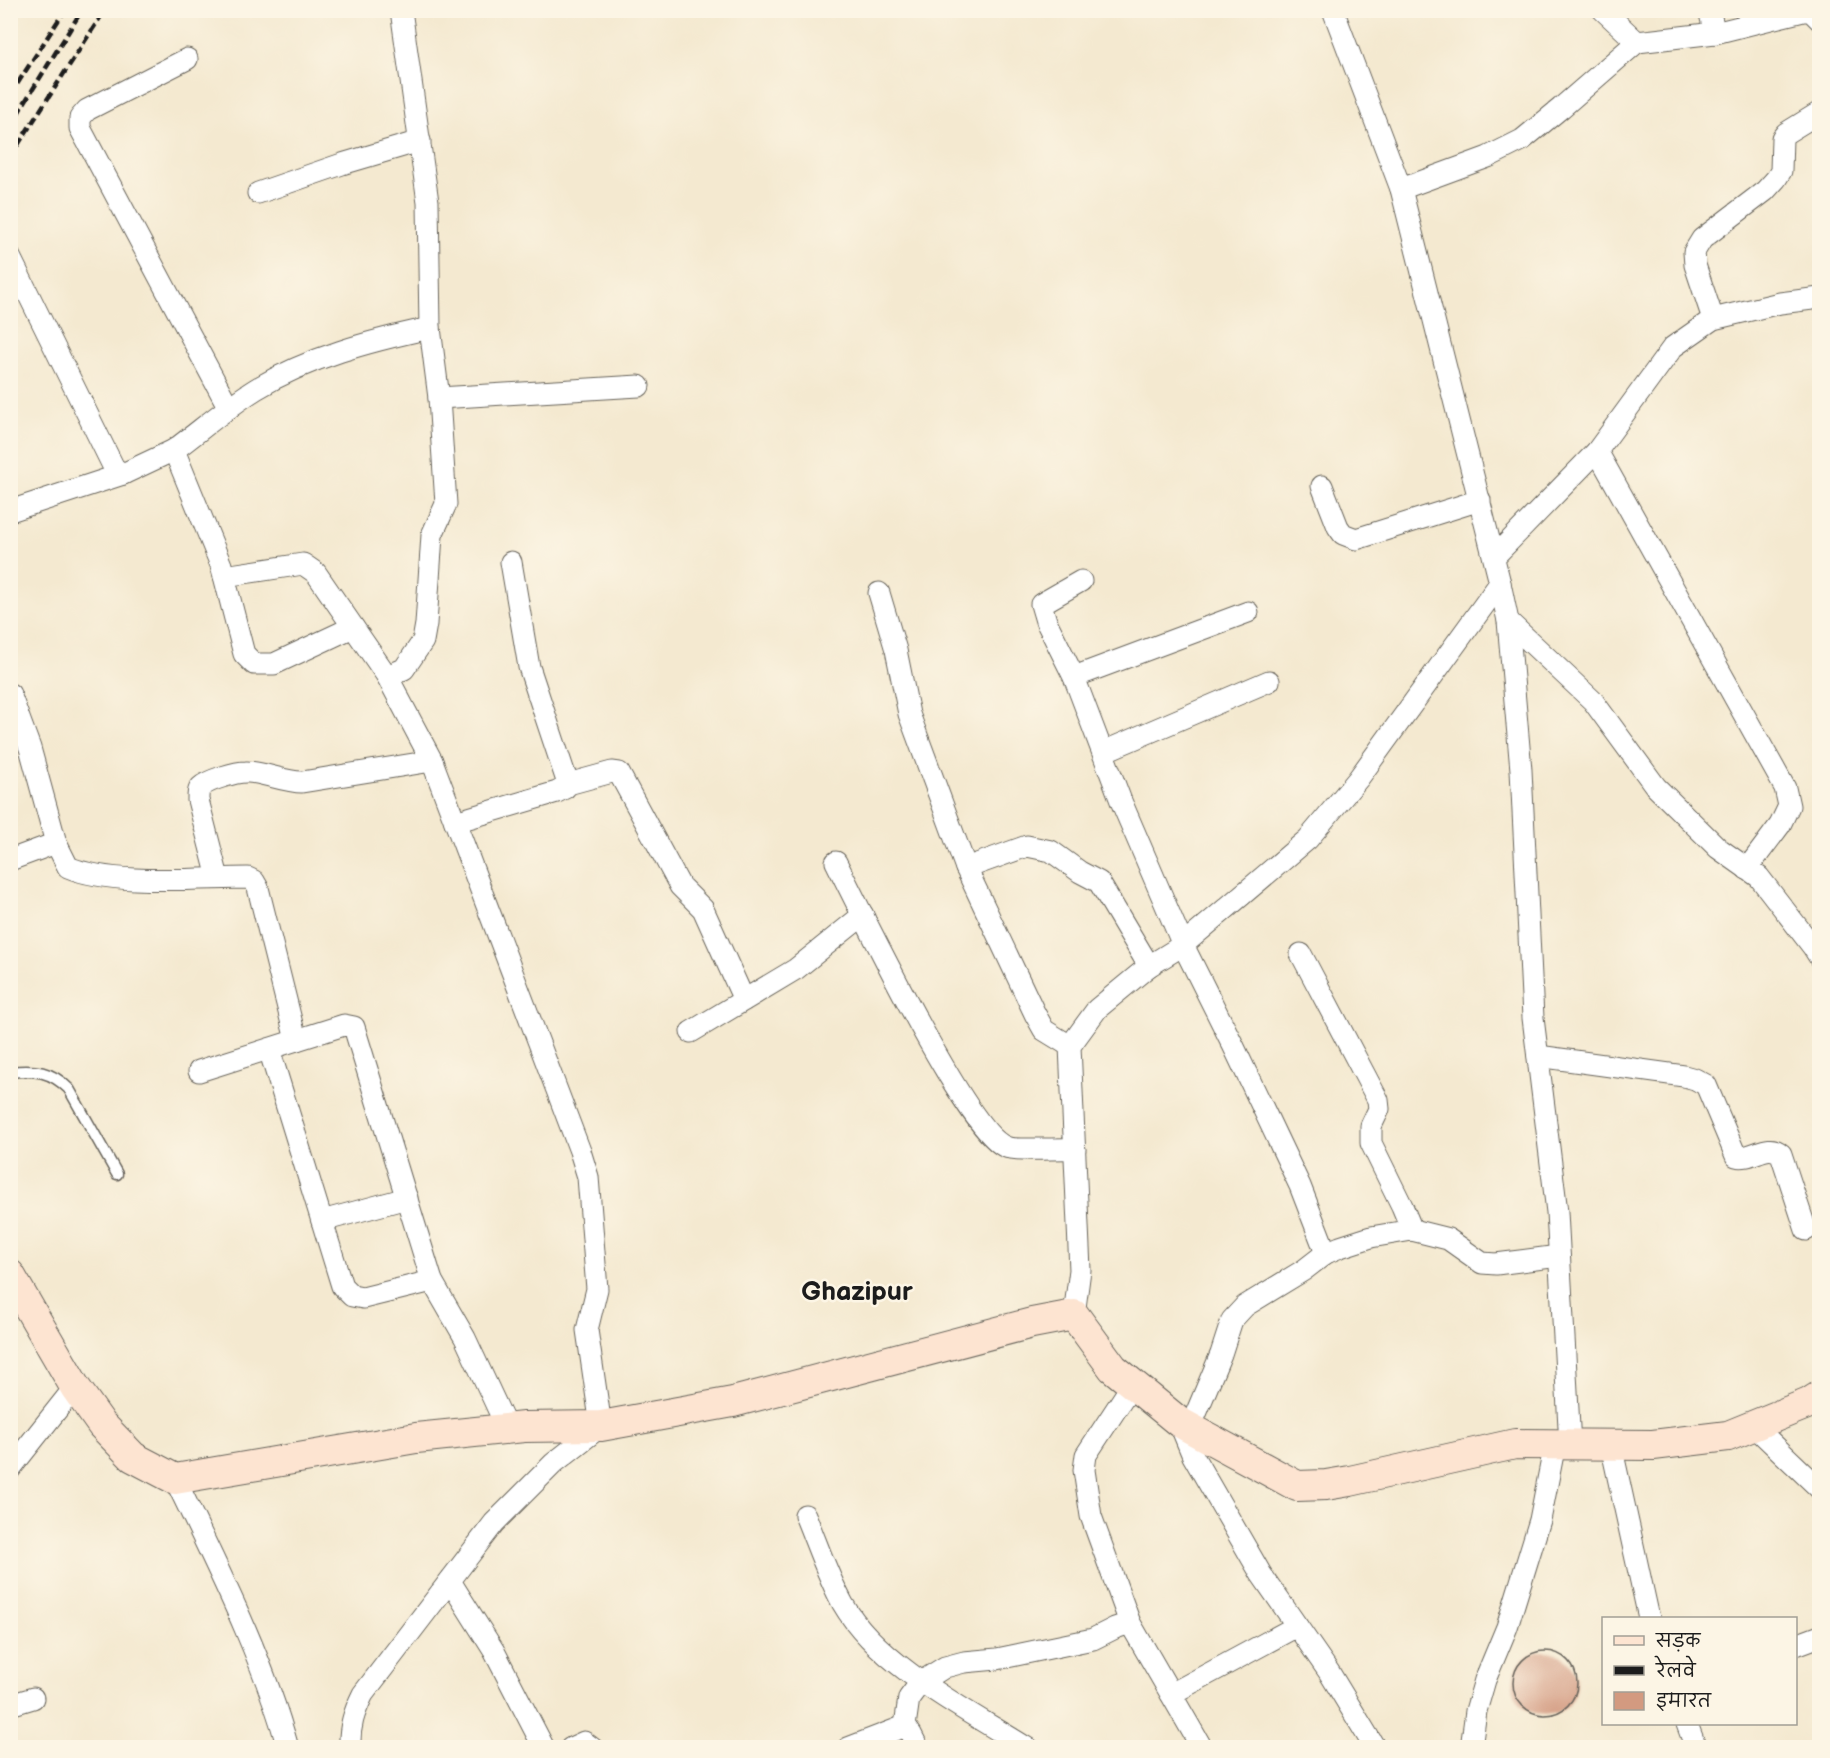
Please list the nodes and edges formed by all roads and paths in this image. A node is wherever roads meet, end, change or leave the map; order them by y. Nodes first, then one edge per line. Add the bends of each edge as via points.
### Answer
1 (401, 10) edge
2 (1333, 10) edge
3 (1603, 10) edge
4 (1709, 10) edge
5 (1820, 20) edge
6 (1715, 33) junction
7 (1637, 42) junction
8 (187, 59) dead end
9 (1820, 112) edge
10 (420, 141) junction
11 (1401, 189) junction
12 (258, 193) dead end
13 (10, 257) edge
14 (1820, 298) edge
15 (1713, 319) junction
16 (430, 328) junction
17 (639, 386) dead end
18 (439, 398) junction
19 (229, 408) junction
20 (174, 450) junction
21 (1597, 451) junction
22 (123, 474) junction
23 (1322, 486) dead end
24 (1480, 500) junction
25 (10, 511) edge
26 (1494, 557) junction
27 (511, 562) dead end
28 (224, 576) junction
29 (1081, 581) dead end
30 (1500, 583) junction
31 (879, 593) dead end
32 (1248, 612) dead end
33 (1508, 621) junction
34 (353, 627) junction
35 (387, 676) junction
36 (1074, 677) junction
37 (1269, 681) dead end
38 (10, 694) edge
39 (1103, 752) junction
40 (432, 761) junction
41 (568, 784) junction
42 (455, 822) junction
43 (56, 843) junction
44 (10, 860) edge
45 (836, 862) dead end
46 (966, 868) junction
47 (1747, 869) junction
48 (218, 878) junction
49 (863, 915) junction
50 (1183, 945) junction
51 (1301, 954) dead end
52 (1820, 958) edge
53 (1149, 966) junction
54 (744, 1000) junction
55 (691, 1032) dead end
56 (296, 1040) junction
57 (1070, 1046) junction
58 (269, 1048) junction
59 (1538, 1056) junction
60 (200, 1071) dead end
61 (10, 1072) edge
62 (1075, 1149) junction
63 (117, 1174) dead end
64 (407, 1198) junction
65 (322, 1221) junction
66 (1412, 1230) junction
67 (1806, 1230) dead end
68 (1326, 1253) junction
69 (1559, 1256) junction
70 (10, 1275) edge
71 (432, 1281) junction
72 (1074, 1315) junction
73 (1132, 1385) junction
74 (75, 1387) junction
75 (1820, 1396) edge
76 (1184, 1425) junction
77 (601, 1426) junction
78 (1754, 1426) junction
79 (507, 1428) junction
80 (1563, 1444) junction
81 (1611, 1445) junction
82 (10, 1469) edge
83 (175, 1479) junction
84 (1820, 1490) edge
85 (805, 1515) dead end
86 (450, 1581) junction
87 (1649, 1617) edge
88 (1130, 1623) junction
89 (1297, 1626) junction
90 (1820, 1636) edge
91 (1797, 1645) edge
92 (921, 1682) junction
93 (1171, 1694) junction
94 (33, 1698) dead end
95 (10, 1705) edge
96 (1687, 1725) edge
97 (905, 1726) junction
98 (288, 1748) edge
99 (350, 1748) edge
100 (544, 1748) edge
101 (571, 1748) edge
102 (592, 1748) edge
103 (848, 1748) edge
104 (918, 1748) edge
105 (1027, 1748) edge
106 (1202, 1748) edge
107 (1375, 1748) edge
108 (1471, 1748) edge
109 (1696, 1748) edge

1 - 10 street
2 - 11 street
3 - 7 street
4 - 6 street
5 - 6 street via 1811,11 1803,11
6 - 7 street
7 - 11 street via 1522,140
8 - 19 street via 87,110 80,118 80,128
9 - 15 street via 1782,138 1781,171 1776,179 1702,239 1694,252
10 - 12 street
10 - 16 street via 428,201
11 - 24 street
13 - 22 street via 114,468
14 - 15 street
15 - 21 street via 1673,346
16 - 18 street
16 - 19 street via 368,342 304,365
17 - 18 street
18 - 35 street via 446,504 432,535 426,624 423,640 404,669
19 - 20 street
20 - 22 street
20 - 28 street
21 - 26 street
21 - 47 street via 1785,788 1789,806 1780,825
22 - 25 street
23 - 24 street via 1338,527 1343,534 1356,539
24 - 26 street
26 - 30 street
27 - 41 street via 529,666
28 - 34 street via 303,564 316,573
28 - 34 street via 243,654 255,664 274,664
29 - 36 street via 1041,604
30 - 33 street
30 - 50 street via 1358,779 1308,839
31 - 46 street via 909,714
32 - 36 street
33 - 47 street via 1593,701 1656,787 1718,848
33 - 59 street
34 - 35 street
35 - 40 street
36 - 39 street
37 - 39 street
38 - 43 street via 30,748
39 - 50 street
40 - 42 street
40 - 48 street via 302,782 247,772 202,786 198,800
41 - 42 street via 557,792
41 - 54 street via 619,773 680,886 703,909
42 - 77 street via 588,1177 597,1289 587,1330
43 - 44 street
43 - 48 street via 68,867 82,873 139,879
45 - 49 street
46 - 53 street via 1027,846 1051,851 1099,882
46 - 57 street via 1044,1030
47 - 52 street via 1759,877
48 - 56 street via 248,878 258,888
49 - 54 street via 796,969
49 - 62 street via 936,1056 985,1131 1006,1148
50 - 53 street
50 - 68 street via 1300,1186
51 - 66 street via 1378,1100 1371,1143
53 - 57 street via 1097,1009
54 - 55 street
56 - 58 street
56 - 64 street via 344,1025 354,1027
57 - 62 street
58 - 60 street
58 - 65 street
59 - 67 street via 1684,1076 1706,1085 1736,1156 1743,1158 1770,1149 1781,1154
59 - 69 street
61 - 63 lane via 41,1072 58,1078 69,1089
62 - 72 street via 1080,1270
64 - 65 street
64 - 71 street
65 - 71 street via 342,1286 352,1296 363,1298
66 - 68 street
66 - 69 street via 1448,1239 1482,1263
68 - 76 street via 1245,1306 1232,1320 1221,1354
69 - 80 street
70 - 74 street
71 - 79 street via 465,1338
72 - 73 street via 1113,1368
72 - 77 street via 733,1402
73 - 76 street
73 - 88 street via 1086,1455 1084,1470 1091,1516
74 - 82 street
74 - 83 street via 102,1425 133,1457
75 - 78 street
76 - 80 street via 1297,1486 1350,1481 1515,1444
76 - 89 street via 1193,1456 1261,1574
77 - 79 street
77 - 86 street via 554,1463 494,1523
78 - 81 street via 1708,1439
78 - 84 street
79 - 83 street via 416,1438
80 - 81 street
80 - 108 street via 1507,1627 1485,1680
81 - 87 street
83 - 98 street via 240,1614
85 - 92 street via 844,1605 870,1639
86 - 99 street via 363,1694 351,1721
86 - 100 street via 494,1651
88 - 92 street via 1093,1639 964,1662
88 - 93 street
89 - 93 street
89 - 107 street
90 - 91 street
92 - 97 street via 909,1698
92 - 105 street
93 - 106 street
94 - 95 street
96 - 109 street
97 - 103 street
97 - 104 street
101 - 102 street via 584,1742

